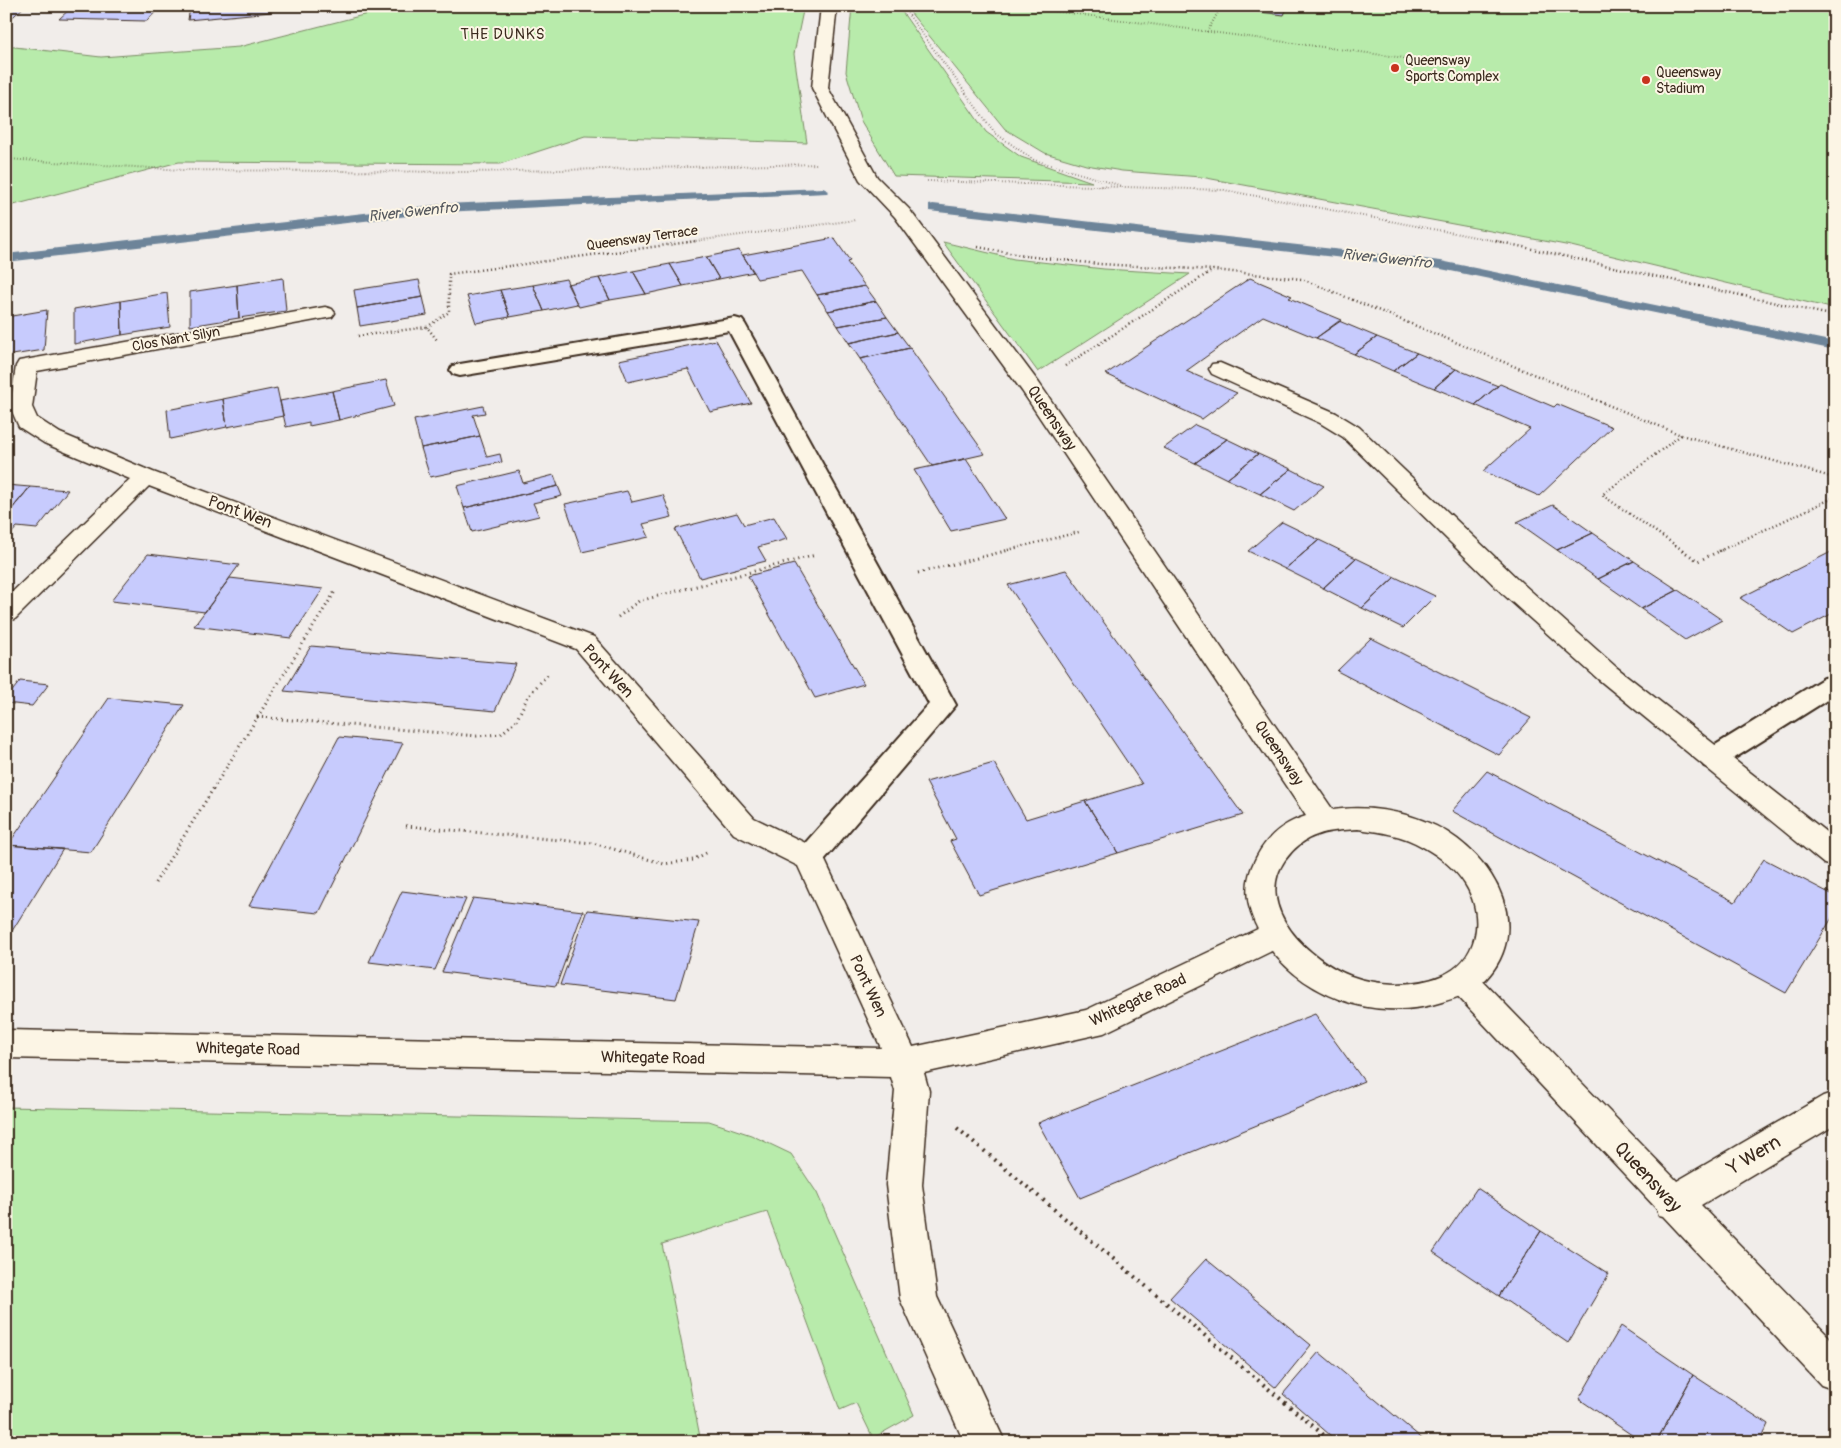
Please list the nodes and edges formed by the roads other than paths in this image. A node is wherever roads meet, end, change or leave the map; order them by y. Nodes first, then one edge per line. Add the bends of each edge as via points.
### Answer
1 (829, 6) edge
2 (325, 313) dead end
3 (27, 366) junction
4 (6, 369) edge
5 (1220, 369) dead end
6 (460, 370) dead end
7 (145, 477) junction
8 (6, 613) edge
9 (1833, 684) dead end
10 (1713, 759) junction
11 (1325, 821) junction
12 (1835, 856) edge
13 (809, 858) junction
14 (1275, 935) junction
15 (1463, 981) junction
16 (6, 1044) edge
17 (908, 1077) junction
18 (1835, 1107) edge
19 (1672, 1203) junction
20 (1835, 1371) edge
21 (986, 1442) edge

1 - 11 street, Queensway via 820,88 865,171 902,213 1031,388
2 - 3 street, Clos Nant Silyn
3 - 4 street, Clos Nant Silyn
3 - 7 street, Pont Wen via 21,407 27,422 52,438
5 - 10 street via 1352,432 1513,589 1607,673
6 - 13 lane via 735,324 943,705
7 - 8 street
7 - 13 street, Pont Wen via 585,643 744,826
9 - 10 lane
10 - 12 street
11 - 14 street via 1295,832 1273,851 1262,876 1262,906
11 - 15 street via 1358,818 1393,823 1427,835 1456,854 1478,879 1491,907 1493,934 1484,960
13 - 17 street, Pont Wen
14 - 15 street via 1297,960 1327,980 1362,993 1399,998 1434,993
14 - 17 street, Whitegate Road via 1092,1023
15 - 19 street, Queensway
16 - 17 street, Whitegate Road
17 - 21 street via 904,1185 919,1299
18 - 19 street, Y Wern
19 - 20 street, Queensway

